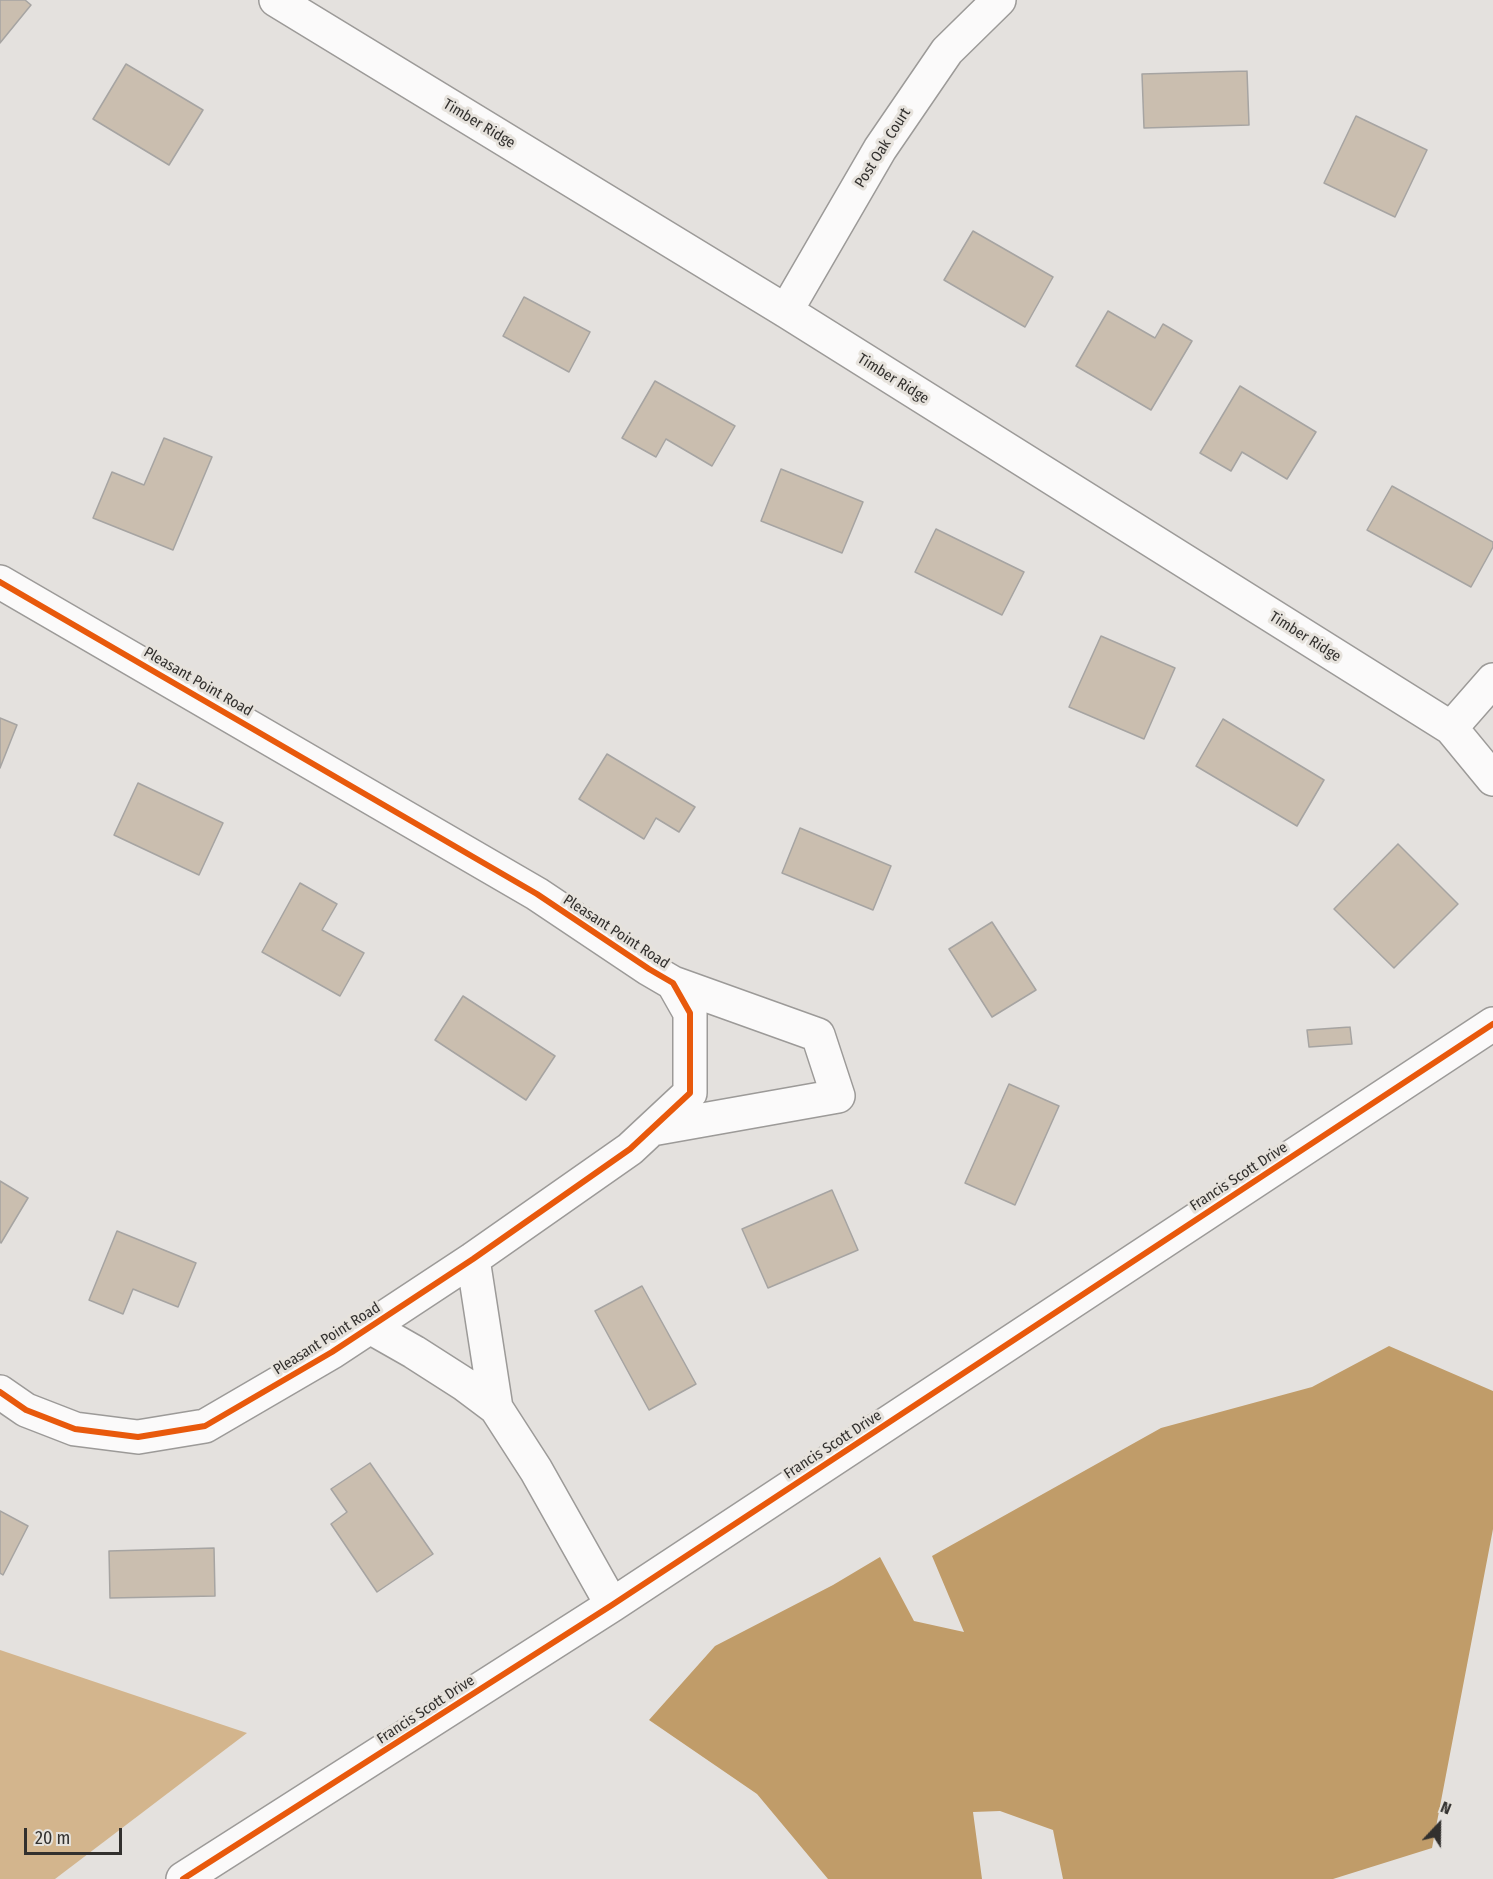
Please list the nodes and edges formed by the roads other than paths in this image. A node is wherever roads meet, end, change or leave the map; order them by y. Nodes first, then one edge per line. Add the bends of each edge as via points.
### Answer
1 (276, 0) edge
2 (999, 0) edge
3 (786, 311) junction
4 (0, 582) edge
5 (1493, 680) edge
6 (1451, 728) junction
7 (1493, 779) edge
8 (673, 983) junction
9 (1493, 1024) edge
10 (652, 1129) junction
11 (473, 1259) junction
12 (370, 1327) junction
13 (0, 1392) edge
14 (496, 1408) junction
15 (612, 1605) junction
16 (183, 1879) edge

1 - 3 street, Timber Ridge
2 - 3 street, Post Oak Court via 947,51 880,149
3 - 6 street, Timber Ridge
4 - 8 street, Pleasant Point Road via 526,888
5 - 6 street
6 - 7 street, Timber Ridge
8 - 10 street, Pleasant Point Road via 690,1013 690,1093
8 - 10 street, Pleasant Point Road via 818,1035 838,1096
9 - 15 street, Francis Scott Drive
10 - 11 street, Pleasant Point Road
11 - 12 street, Pleasant Point Road
11 - 14 street, Pleasant Point Road
12 - 13 street, Pleasant Point Road via 205,1426 138,1437 75,1430 26,1410
12 - 14 street, Pleasant Point Road via 454,1377
14 - 15 street, Pleasant Point Road via 536,1470
15 - 16 street, Francis Scott Drive

